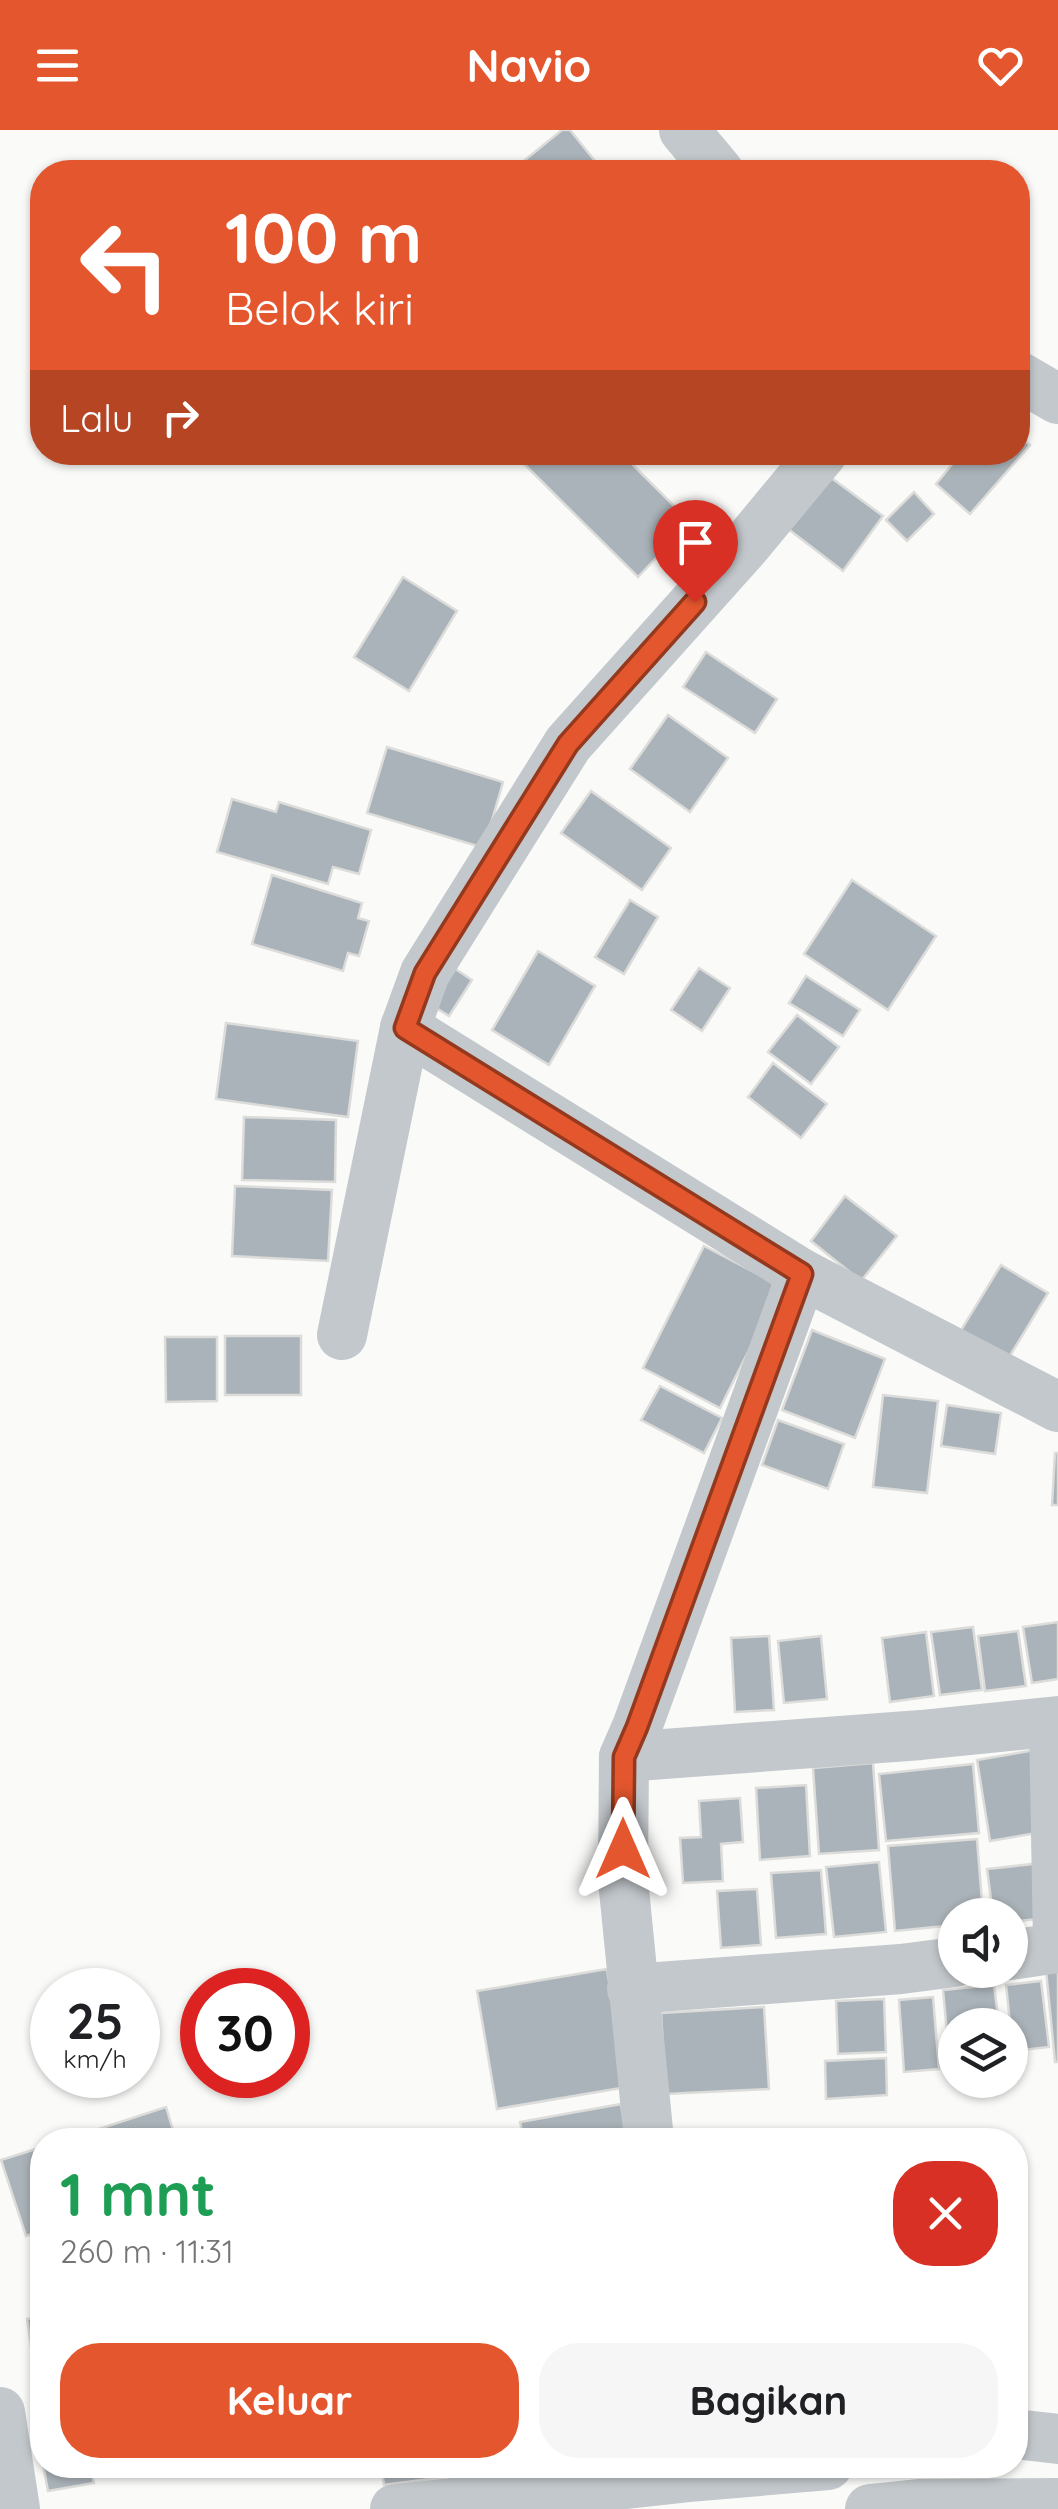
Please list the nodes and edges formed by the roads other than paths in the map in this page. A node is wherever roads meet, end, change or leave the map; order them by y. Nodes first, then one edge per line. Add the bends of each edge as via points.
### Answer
1 (684, 130) edge
2 (709, 160) edge
3 (1030, 383) edge
4 (1058, 399) edge
5 (812, 465) edge
6 (405, 1028) junction
7 (802, 1274) junction
8 (342, 1334) dead end
9 (1058, 1407) edge
10 (1056, 1722) edge
11 (624, 1757) junction
12 (1058, 1946) edge
13 (1028, 1952) edge
14 (938, 1964) edge
15 (632, 1989) junction
16 (649, 2128) edge
17 (0, 2412) edge
18 (1028, 2436) edge
19 (1058, 2439) edge
20 (636, 2478) edge
21 (1058, 2503) edge
22 (15, 2509) edge
23 (396, 2509) edge
24 (870, 2509) edge

1 - 2 street
3 - 4 street
5 - 6 street via 568,744 425,973
6 - 7 street
6 - 8 street
7 - 9 street
7 - 11 street
10 - 11 street
10 - 12 street
11 - 15 street via 623,1880
12 - 13 street
14 - 15 street
15 - 16 street
17 - 22 street
18 - 19 street
20 - 23 street
21 - 24 street

